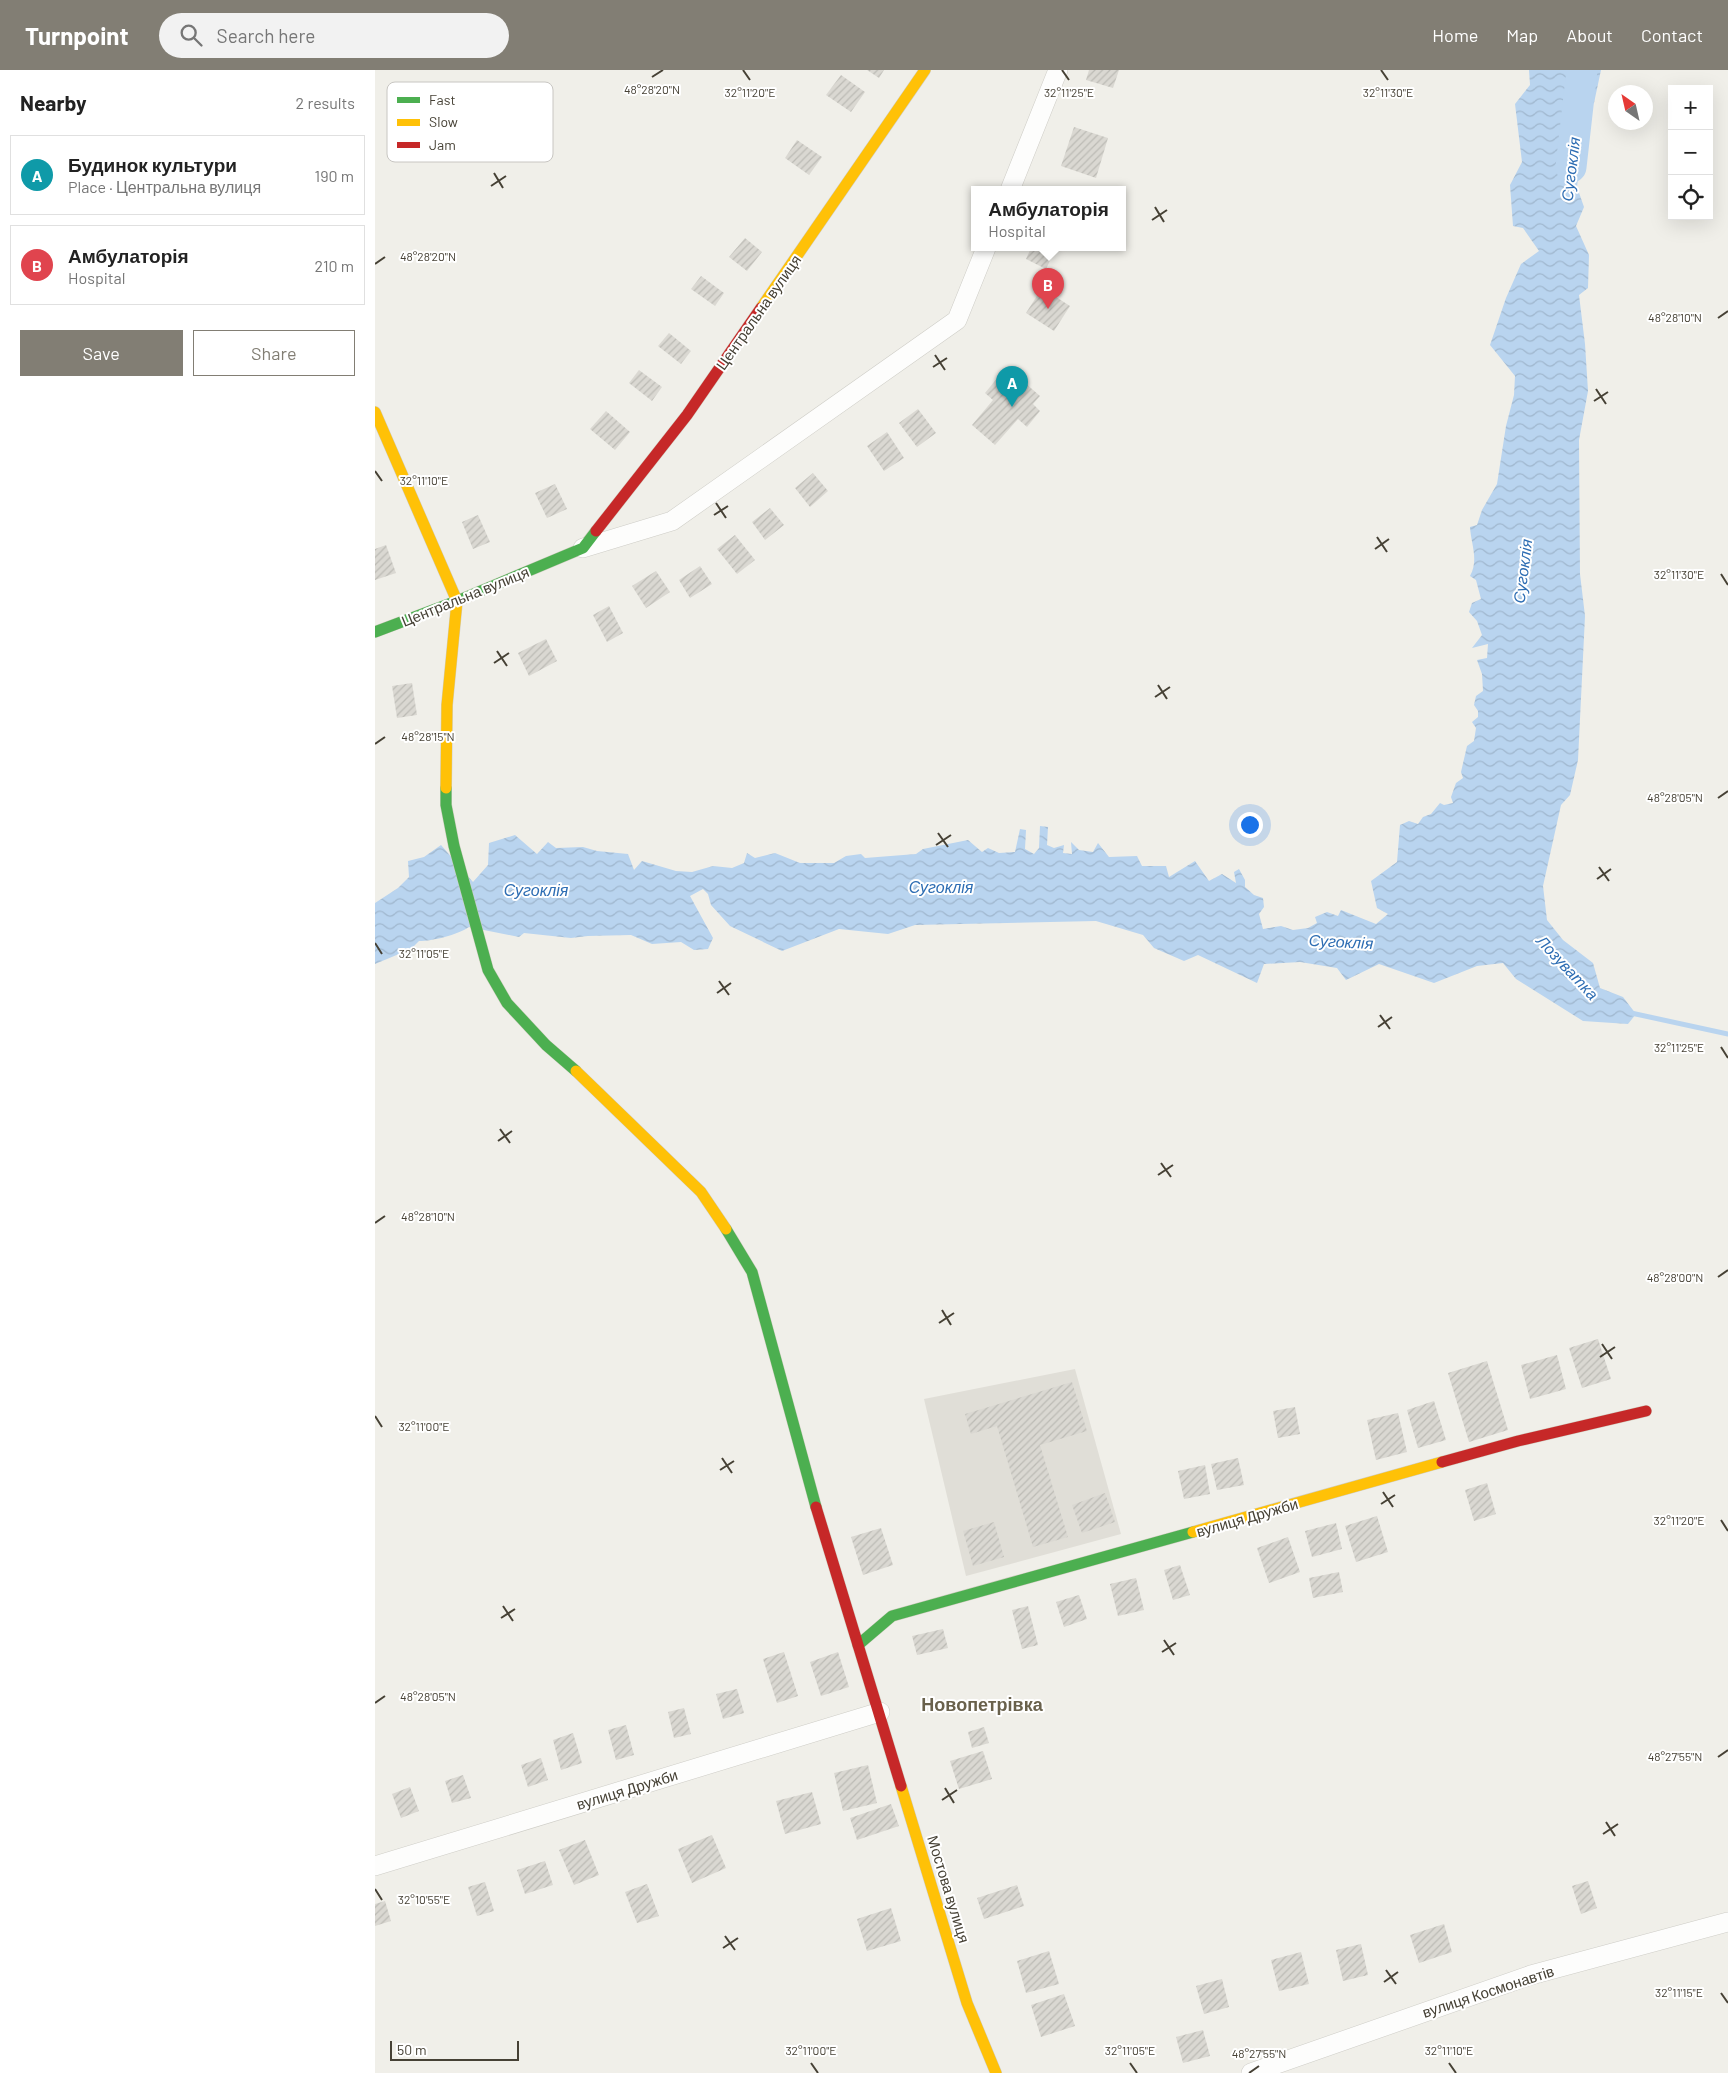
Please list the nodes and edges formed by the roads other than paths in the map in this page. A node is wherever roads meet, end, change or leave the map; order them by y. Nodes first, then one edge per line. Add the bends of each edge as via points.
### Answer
1 (925, 70) edge
2 (1058, 70) edge
3 (1012, 186) edge
4 (985, 251) edge
5 (375, 412) edge
6 (583, 548) junction
7 (457, 602) junction
8 (375, 632) edge
9 (1646, 1411) dead end
10 (858, 1645) junction
11 (879, 1712) junction
12 (375, 1866) edge
13 (1728, 1922) edge
14 (996, 2073) edge
15 (1251, 2073) edge

1 - 6 street, Центральна вулиця via 687,415
2 - 3 street
4 - 6 street, Центральна вулиця via 957,320 672,521
5 - 7 street
6 - 7 street, Центральна вулиця
7 - 8 street, Центральна вулиця
7 - 10 street, Мостова вулиця via 447,705 446,805 448,824 488,970 507,1002 546,1046 587,1081 701,1192 752,1272 810,1486
9 - 10 street, вулиця Дружби via 1517,1441 892,1616
10 - 11 street, Мостова вулиця
11 - 12 street, вулиця Дружби
11 - 14 street, Мостова вулиця via 967,2003
13 - 15 street, вулиця Космонавтів via 1531,1975

